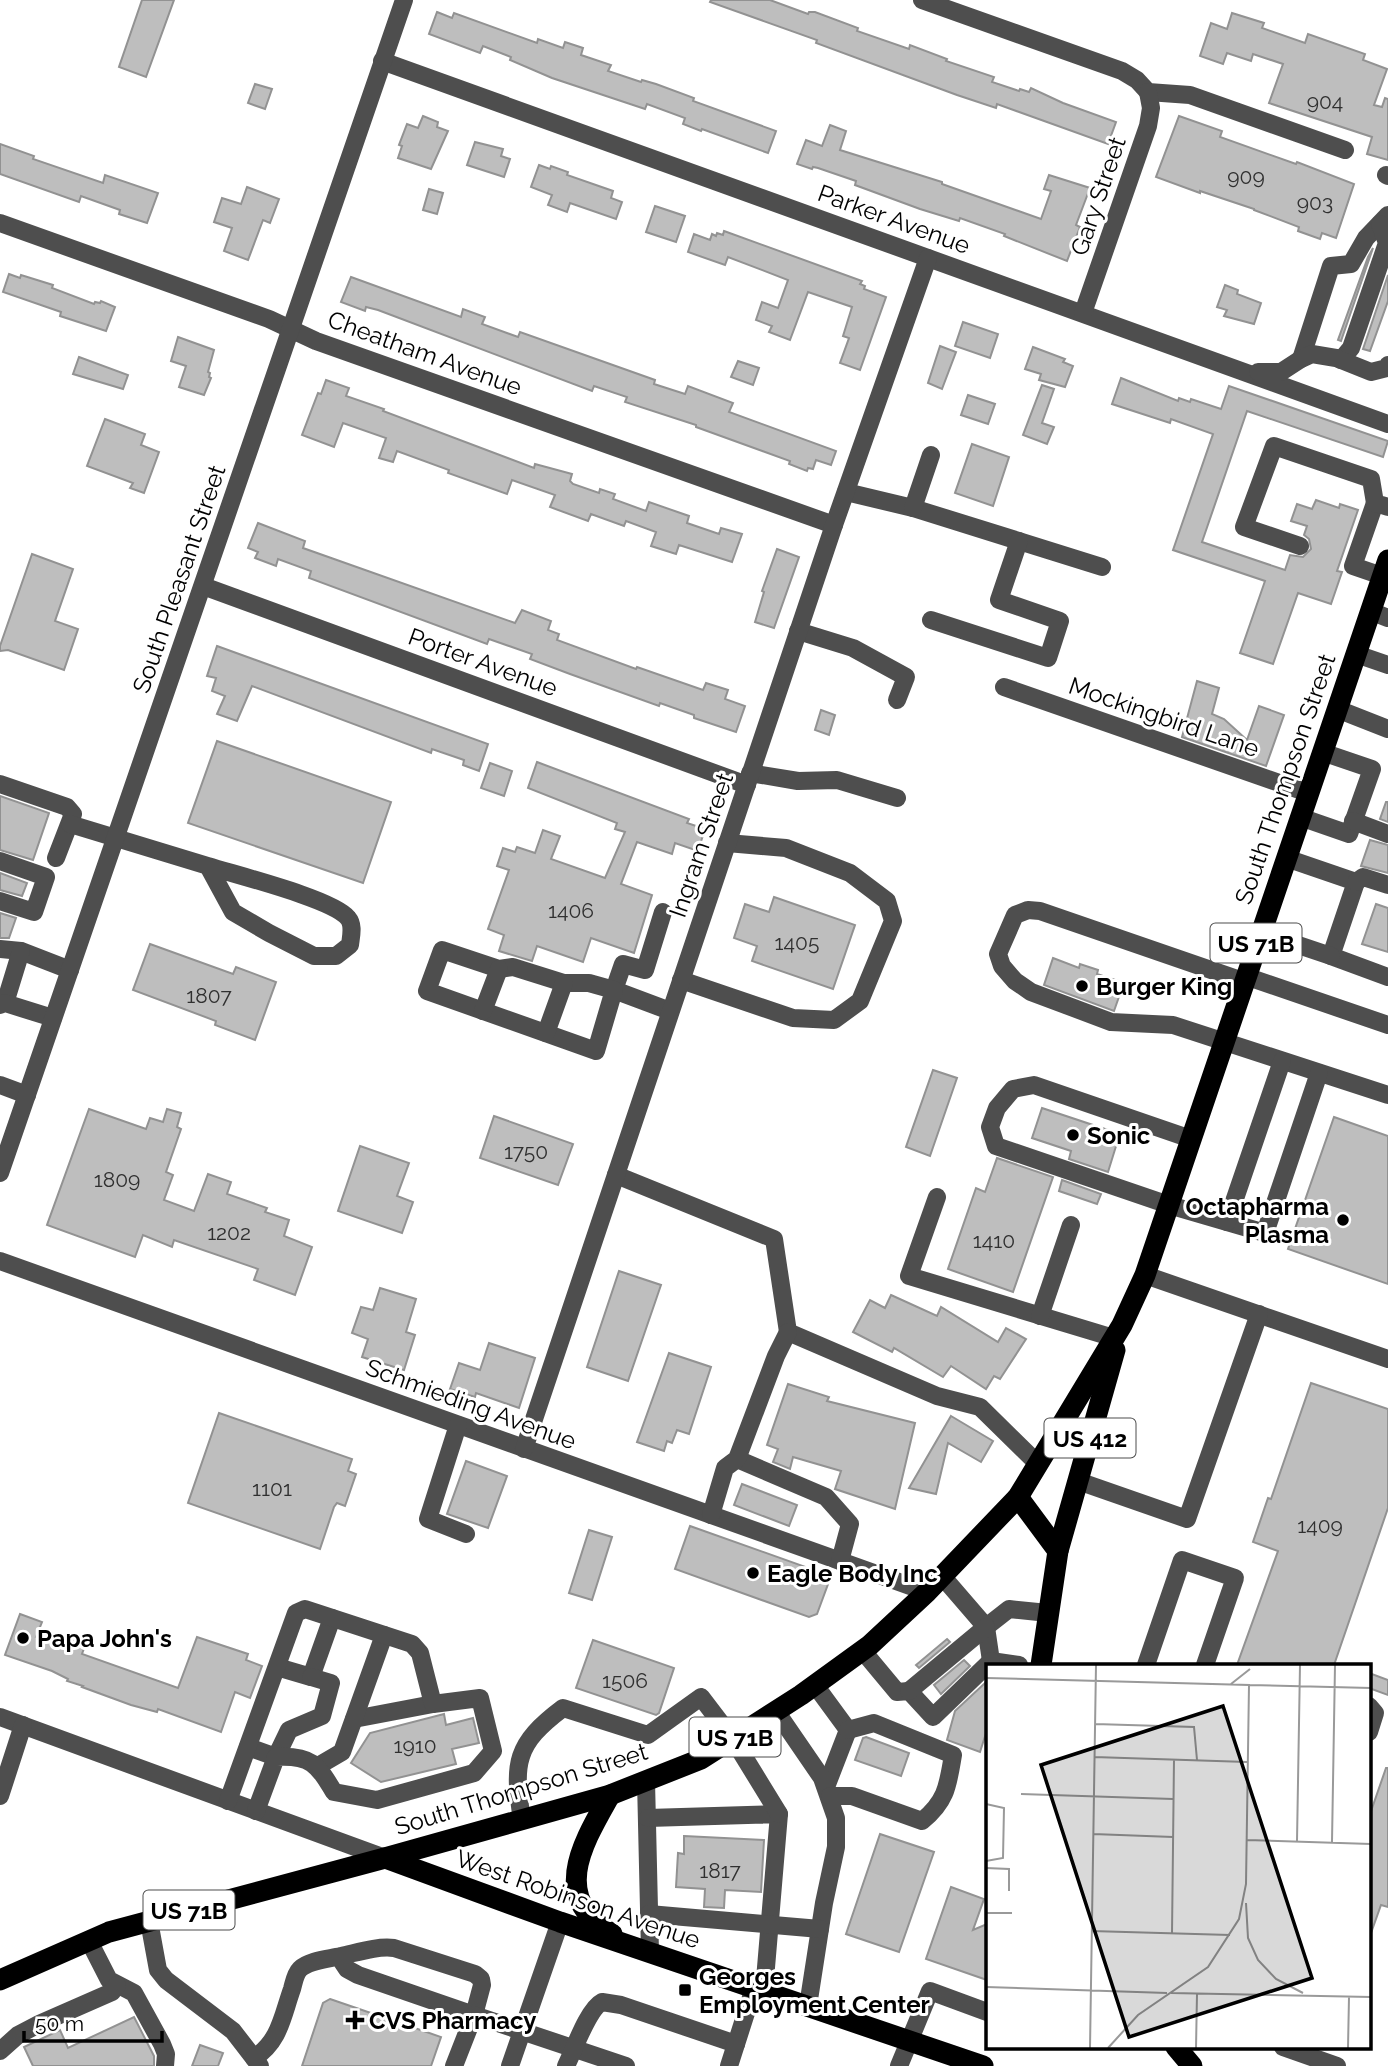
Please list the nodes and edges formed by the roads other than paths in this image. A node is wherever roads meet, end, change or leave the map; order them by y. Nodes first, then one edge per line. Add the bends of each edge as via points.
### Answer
1 (404, 0) edge
2 (922, 0) edge
3 (382, 61) junction
4 (1147, 92) junction
5 (1345, 150) dead end
6 (1384, 220) edge
7 (0, 223) edge
8 (928, 258) junction
9 (1083, 313) junction
10 (291, 329) junction
11 (1301, 359) junction
12 (1340, 360) junction
13 (1388, 365) edge
14 (1244, 372) junction
15 (1388, 424) edge
16 (931, 455) dead end
17 (846, 492) junction
18 (1381, 505) edge
19 (913, 508) junction
20 (834, 525) junction
21 (1019, 541) junction
22 (1300, 546) dead end
23 (1102, 567) dead end
24 (1386, 571) edge
25 (203, 586) junction
26 (1379, 615) edge
27 (931, 620) dead end
28 (798, 631) junction
29 (1356, 654) junction
30 (1388, 665) edge
31 (1004, 687) dead end
32 (897, 700) dead end
33 (1337, 709) junction
34 (1387, 726) edge
35 (1322, 752) junction
36 (1380, 766) edge
37 (748, 779) junction
38 (0, 784) edge
39 (1308, 793) junction
40 (897, 798) dead end
41 (1300, 817) junction
42 (1353, 821) junction
43 (70, 824) junction
44 (1388, 834) edge
45 (116, 837) junction
46 (727, 843) junction
47 (56, 858) dead end
48 (1286, 858) junction
49 (0, 861) edge
50 (208, 866) junction
51 (1356, 882) junction
52 (1388, 885) edge
53 (0, 901) edge
54 (663, 912) dead end
55 (1260, 932) junction
56 (0, 949) edge
57 (21, 951) junction
58 (1331, 956) junction
59 (499, 969) junction
60 (70, 970) junction
61 (1388, 977) edge
62 (1244, 979) junction
63 (681, 980) junction
64 (564, 983) junction
65 (614, 990) junction
66 (2, 1004) edge
67 (483, 1011) junction
68 (670, 1012) junction
69 (53, 1018) junction
70 (1388, 1024) edge
71 (546, 1033) junction
72 (1223, 1041) junction
73 (1282, 1061) junction
74 (1319, 1073) junction
75 (0, 1085) edge
76 (27, 1095) junction
77 (1388, 1095) edge
78 (1191, 1139) junction
79 (0, 1173) edge
80 (616, 1175) junction
81 (937, 1197) dead end
82 (1169, 1205) junction
83 (1227, 1222) junction
84 (1071, 1225) dead end
85 (0, 1261) edge
86 (1145, 1275) junction
87 (1259, 1314) junction
88 (1040, 1316) junction
89 (1118, 1331) junction
90 (788, 1332) junction
91 (1388, 1359) edge
92 (458, 1425) junction
93 (524, 1449) junction
94 (737, 1459) junction
95 (1038, 1464) junction
96 (1078, 1480) junction
97 (1018, 1497) junction
98 (711, 1515) junction
99 (466, 1534) dead end
100 (1058, 1551) junction
101 (840, 1561) junction
102 (942, 1576) junction
103 (926, 1592) junction
104 (1048, 1614) junction
105 (332, 1618) junction
106 (986, 1628) junction
107 (384, 1635) junction
108 (862, 1650) junction
109 (991, 1661) junction
110 (988, 1664) edge
111 (1012, 1664) edge
112 (1041, 1664) edge
113 (1146, 1664) edge
114 (1205, 1664) edge
115 (986, 1666) edge
116 (277, 1667) junction
117 (310, 1677) junction
118 (815, 1685) junction
119 (909, 1691) junction
120 (433, 1703) junction
121 (1370, 1707) edge
122 (776, 1711) junction
123 (0, 1717) edge
124 (354, 1719) junction
125 (23, 1725) junction
126 (1370, 1729) edge
127 (848, 1730) junction
128 (733, 1739) junction
129 (248, 1747) junction
130 (276, 1757) junction
131 (318, 1766) junction
132 (646, 1781) junction
133 (828, 1792) junction
134 (610, 1795) junction
135 (0, 1796) edge
136 (229, 1801) junction
137 (256, 1811) junction
138 (779, 1814) junction
139 (648, 1818) junction
140 (522, 1820) junction
141 (385, 1858) junction
142 (649, 1914) junction
143 (149, 1921) junction
144 (561, 1922) junction
145 (771, 1923) junction
146 (820, 1929) junction
147 (89, 1941) junction
148 (644, 1950) junction
149 (339, 1956) junction
150 (0, 1980) edge
151 (117, 1985) junction
152 (759, 1990) junction
153 (808, 2006) junction
154 (986, 2012) edge
155 (474, 2015) junction
156 (522, 2032) junction
157 (910, 2041) junction
158 (736, 2044) junction
159 (1175, 2048) edge
160 (1176, 2048) edge
161 (1286, 2048) edge
162 (575, 2049) junction
163 (0, 2051) edge
164 (257, 2062) edge
165 (165, 2066) edge
166 (454, 2066) edge
167 (510, 2066) edge
168 (566, 2066) edge
169 (626, 2066) edge
170 (729, 2066) edge
171 (899, 2066) edge
172 (983, 2066) edge
173 (1167, 2066) edge
174 (1191, 2066) edge
175 (1337, 2066) edge

1 - 3 street, South Pleasant Street
2 - 4 street via 1122,71
3 - 8 street, Parker Avenue
3 - 10 street, South Pleasant Street
4 - 5 street via 1190,95
4 - 9 street, Gary Street via 1151,108 1148,126
6 - 11 street via 1366,238 1351,264 1331,266
6 - 12 street via 1387,243 1351,348
7 - 10 street, Cheatham Avenue
8 - 9 street, Parker Avenue
8 - 17 street, Ingram Street
9 - 14 street, Parker Avenue
10 - 20 street, Cheatham Avenue
10 - 25 street, South Pleasant Street
11 - 12 street via 1312,354
11 - 14 street via 1281,372
12 - 13 street via 1371,372
14 - 15 street, Parker Avenue
16 - 19 street
17 - 19 street
17 - 20 street, Ingram Street
18 - 22 street via 1371,479 1274,446 1244,527
18 - 24 street via 1353,566
19 - 21 street
20 - 28 street, Ingram Street
21 - 23 street
21 - 27 street via 999,600 1060,621 1048,658
24 - 26 highway, South Thompson Street / US 71B
25 - 37 street, Porter Avenue
25 - 45 street, South Pleasant Street
26 - 29 highway, South Thompson Street / US 71B
28 - 32 street via 853,648 906,677
28 - 37 street, Ingram Street
29 - 30 street
29 - 33 highway, South Thompson Street / US 71B
31 - 39 street, Mockingbird Lane
33 - 34 street
33 - 35 highway, South Thompson Street / US 71B
35 - 36 street
35 - 39 highway, South Thompson Street / US 71B
36 - 42 street
37 - 40 street, Porter Avenue via 837,780
37 - 46 street, Ingram Street
38 - 43 street via 67,807 73,814
39 - 41 highway, South Thompson Street / US 71B
41 - 42 street via 1349,834
41 - 48 highway, South Thompson Street / US 71B
42 - 44 street
43 - 45 street
43 - 47 street
45 - 50 street
45 - 60 street, South Pleasant Street
46 - 63 street, Ingram Street
46 - 63 street via 786,848 850,873 887,901 893,921 860,1001 834,1020 793,1018
48 - 51 street
48 - 55 highway, South Thompson Street / US 71B
49 - 53 street via 46,877 34,912
50 - 50 street via 233,912 269,933 314,956 336,956 350,944 349,918 329,904
51 - 52 street via 1363,877
51 - 58 street
54 - 65 street via 645,970 622,964
55 - 58 street
55 - 62 highway, South Thompson Street / US 71B
56 - 57 street
57 - 60 street
57 - 66 street
58 - 61 street
59 - 64 street via 513,967
59 - 67 street
59 - 67 street via 442,950 427,991
60 - 69 street, South Pleasant Street
62 - 70 street
62 - 72 highway, South Thompson Street / US 71B
62 - 72 street via 1040,911 1015,915 998,954 1015,981 1043,996 1111,1022 1173,1025
63 - 68 street, Ingram Street
64 - 65 street
64 - 71 street
65 - 68 street
65 - 71 street via 596,1051
66 - 69 street
67 - 71 street
68 - 80 street, Ingram Street
69 - 76 street, South Pleasant Street
72 - 73 street
72 - 78 highway, South Thompson Street / US 71B
73 - 74 street
73 - 83 street
74 - 77 street
74 - 83 street via 1265,1233
75 - 76 street
76 - 79 street, South Pleasant Street
78 - 82 highway, South Thompson Street / US 71B
78 - 82 street via 1034,1085 1013,1089 990,1127 996,1146
80 - 90 street via 774,1239
80 - 93 street, Ingram Street
81 - 88 street via 909,1276
82 - 83 street
82 - 86 highway, South Thompson Street / US 71B
84 - 88 street
85 - 92 street, Schmieding Avenue
86 - 87 street
86 - 89 highway, South Thompson Street / US 71B
87 - 91 street
87 - 96 street via 1187,1519
88 - 89 street
89 - 95 highway, South Thompson Street / US 71B
89 - 96 highway, US 412
90 - 94 street
90 - 95 street via 937,1396 980,1407
92 - 93 street, Schmieding Avenue
92 - 99 street via 428,1519
93 - 98 street, Schmieding Avenue
94 - 98 street via 725,1468
94 - 101 street via 825,1497 850,1524
95 - 97 highway, South Thompson Street / US 71B
96 - 100 highway, US 412
97 - 100 highway
97 - 102 highway, South Thompson Street / US 71B
98 - 101 street, Schmieding Avenue
100 - 104 highway, US 412
101 - 103 street, Schmieding Avenue
102 - 103 highway, South Thompson Street / US 71B
102 - 106 street
103 - 108 highway, South Thompson Street / US 71B
104 - 106 street via 1009,1609
104 - 112 highway, US 412
105 - 107 street
105 - 116 street via 305,1609 296,1614
105 - 117 street
106 - 109 street
106 - 119 street
107 - 120 street via 412,1644 420,1653
107 - 124 street
108 - 118 highway, South Thompson Street / US 71B
108 - 119 street via 897,1692
109 - 110 street
109 - 111 street
113 - 114 street via 1182,1560 1235,1578
115 - 119 street via 933,1717
116 - 117 street
116 - 129 street
117 - 130 street via 331,1683 322,1716 289,1730
118 - 122 highway, South Thompson Street / US 71B
118 - 127 street
120 - 124 street
120 - 131 street via 480,1698 493,1751 474,1773 377,1800 334,1792
121 - 126 street via 1375,1713
122 - 128 highway, South Thompson Street / US 71B
122 - 133 street
123 - 125 street, West Robinson Avenue
124 - 131 street via 342,1752
125 - 135 street
125 - 136 street, West Robinson Avenue
127 - 133 street
127 - 133 street via 874,1723 953,1755 947,1786 940,1804 922,1821
128 - 132 highway, South Thompson Street / US 71B via 701,1759
128 - 138 street
128 - 140 street via 701,1698 648,1735 563,1708 537,1730 523,1752 516,1772
129 - 130 street
129 - 136 street
130 - 131 street via 294,1756
130 - 137 street
132 - 134 highway, South Thompson Street / US 71B
132 - 139 street
133 - 146 street via 836,1818 836,1847
134 - 140 highway, South Thompson Street / US 71B
134 - 148 highway via 580,1852 575,1884 583,1906 599,1926
136 - 137 street, West Robinson Avenue
137 - 141 street, West Robinson Avenue
138 - 139 street
138 - 145 street
139 - 142 street
140 - 141 highway, South Thompson Street / US 71B
141 - 143 highway, South Thompson Street / US 71B
141 - 144 highway, West Robinson Avenue
142 - 145 street
142 - 148 street
143 - 147 highway, South Thompson Street / US 71B
143 - 164 street via 158,1970 233,2031
144 - 148 highway, West Robinson Avenue
144 - 156 street
145 - 146 street
145 - 152 street
146 - 153 street
147 - 150 highway, South Thompson Street / US 71B
147 - 151 street via 105,1975
148 - 152 highway, West Robinson Avenue
149 - 155 street via 347,1969 358,1975
149 - 155 street via 385,1947 475,1974 482,1985
149 - 164 street via 301,1968 276,2037
151 - 163 street via 112,1992 18,2035
151 - 165 street via 134,1993 162,2044
152 - 153 highway, West Robinson Avenue
152 - 158 street
153 - 157 highway, West Robinson Avenue
154 - 157 street via 930,1991
155 - 156 street
155 - 166 street
156 - 162 street
156 - 167 street
157 - 171 street
157 - 172 highway, West Robinson Avenue
158 - 162 street via 608,2002 591,2011
158 - 170 street
159 - 173 highway
160 - 174 highway
161 - 175 street
162 - 168 street
162 - 169 street

